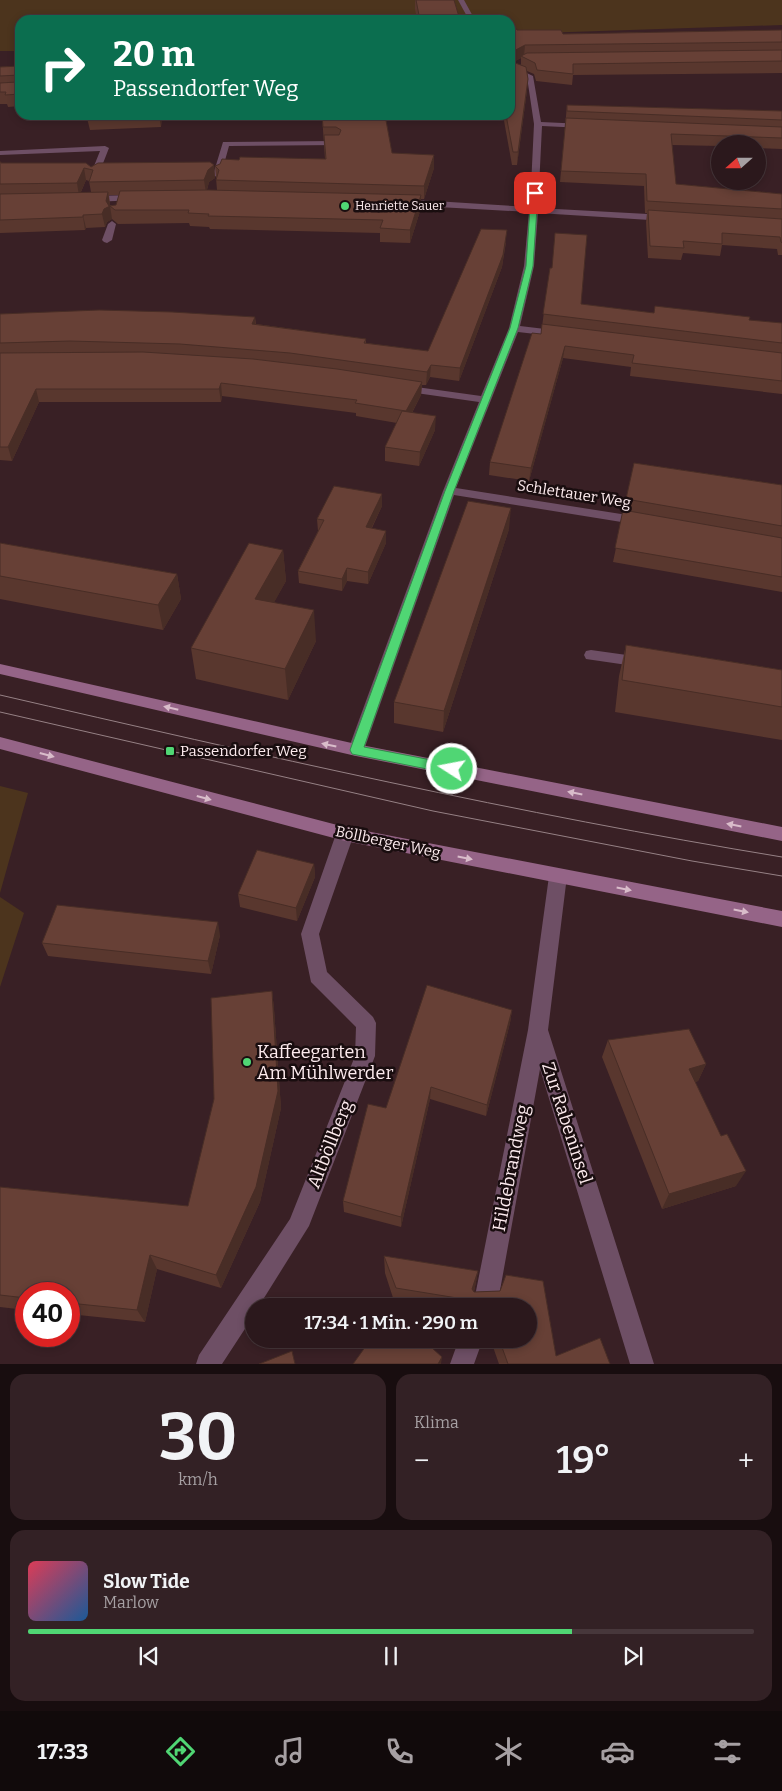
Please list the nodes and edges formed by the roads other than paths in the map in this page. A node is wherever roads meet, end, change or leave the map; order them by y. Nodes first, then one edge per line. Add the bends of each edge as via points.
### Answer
1 (462, 0) edge
2 (470, 15) edge
3 (515, 68) edge
4 (538, 124) junction
5 (597, 127) edge
6 (336, 143) edge
7 (0, 153) edge
8 (217, 175) edge
9 (94, 176) edge
10 (82, 197) edge
11 (152, 198) edge
12 (389, 202) edge
13 (534, 210) junction
14 (672, 218) edge
15 (112, 224) edge
16 (107, 240) dead end
17 (514, 328) junction
18 (578, 336) edge
19 (390, 386) edge
20 (485, 400) junction
21 (449, 491) junction
22 (648, 523) edge
23 (591, 655) dead end
24 (658, 665) edge
25 (0, 669) edge
26 (0, 743) edge
27 (356, 750) junction
28 (345, 834) junction
29 (782, 834) edge
30 (558, 876) junction
31 (782, 919) edge
32 (538, 1030) junction
33 (486, 1298) edge
34 (468, 1348) edge
35 (208, 1364) edge
36 (462, 1364) edge
37 (642, 1364) edge

1 - 2 street
3 - 4 street via 530,76
4 - 5 street
4 - 13 street
6 - 8 street via 226,144
7 - 9 street via 105,148
10 - 11 street via 117,203
12 - 13 street
13 - 14 street
13 - 17 street via 529,266
15 - 16 street
17 - 18 street
17 - 20 street
19 - 20 street
20 - 21 street
21 - 22 street, Schlettauer Weg
21 - 27 street
23 - 24 street
27 -> 25 street
26 -> 28 street, Böllberger Weg
29 -> 27 street
28 -> 30 street, Böllberger Weg
28 - 35 street, Altböllberg via 310,934 318,976 366,1023 365,1056 298,1226
30 -> 31 street, Böllberger Weg
30 - 32 street, Zur Rabeninsel
32 - 33 street, Hildebrandweg
32 - 37 street, Zur Rabeninsel
34 - 36 street

